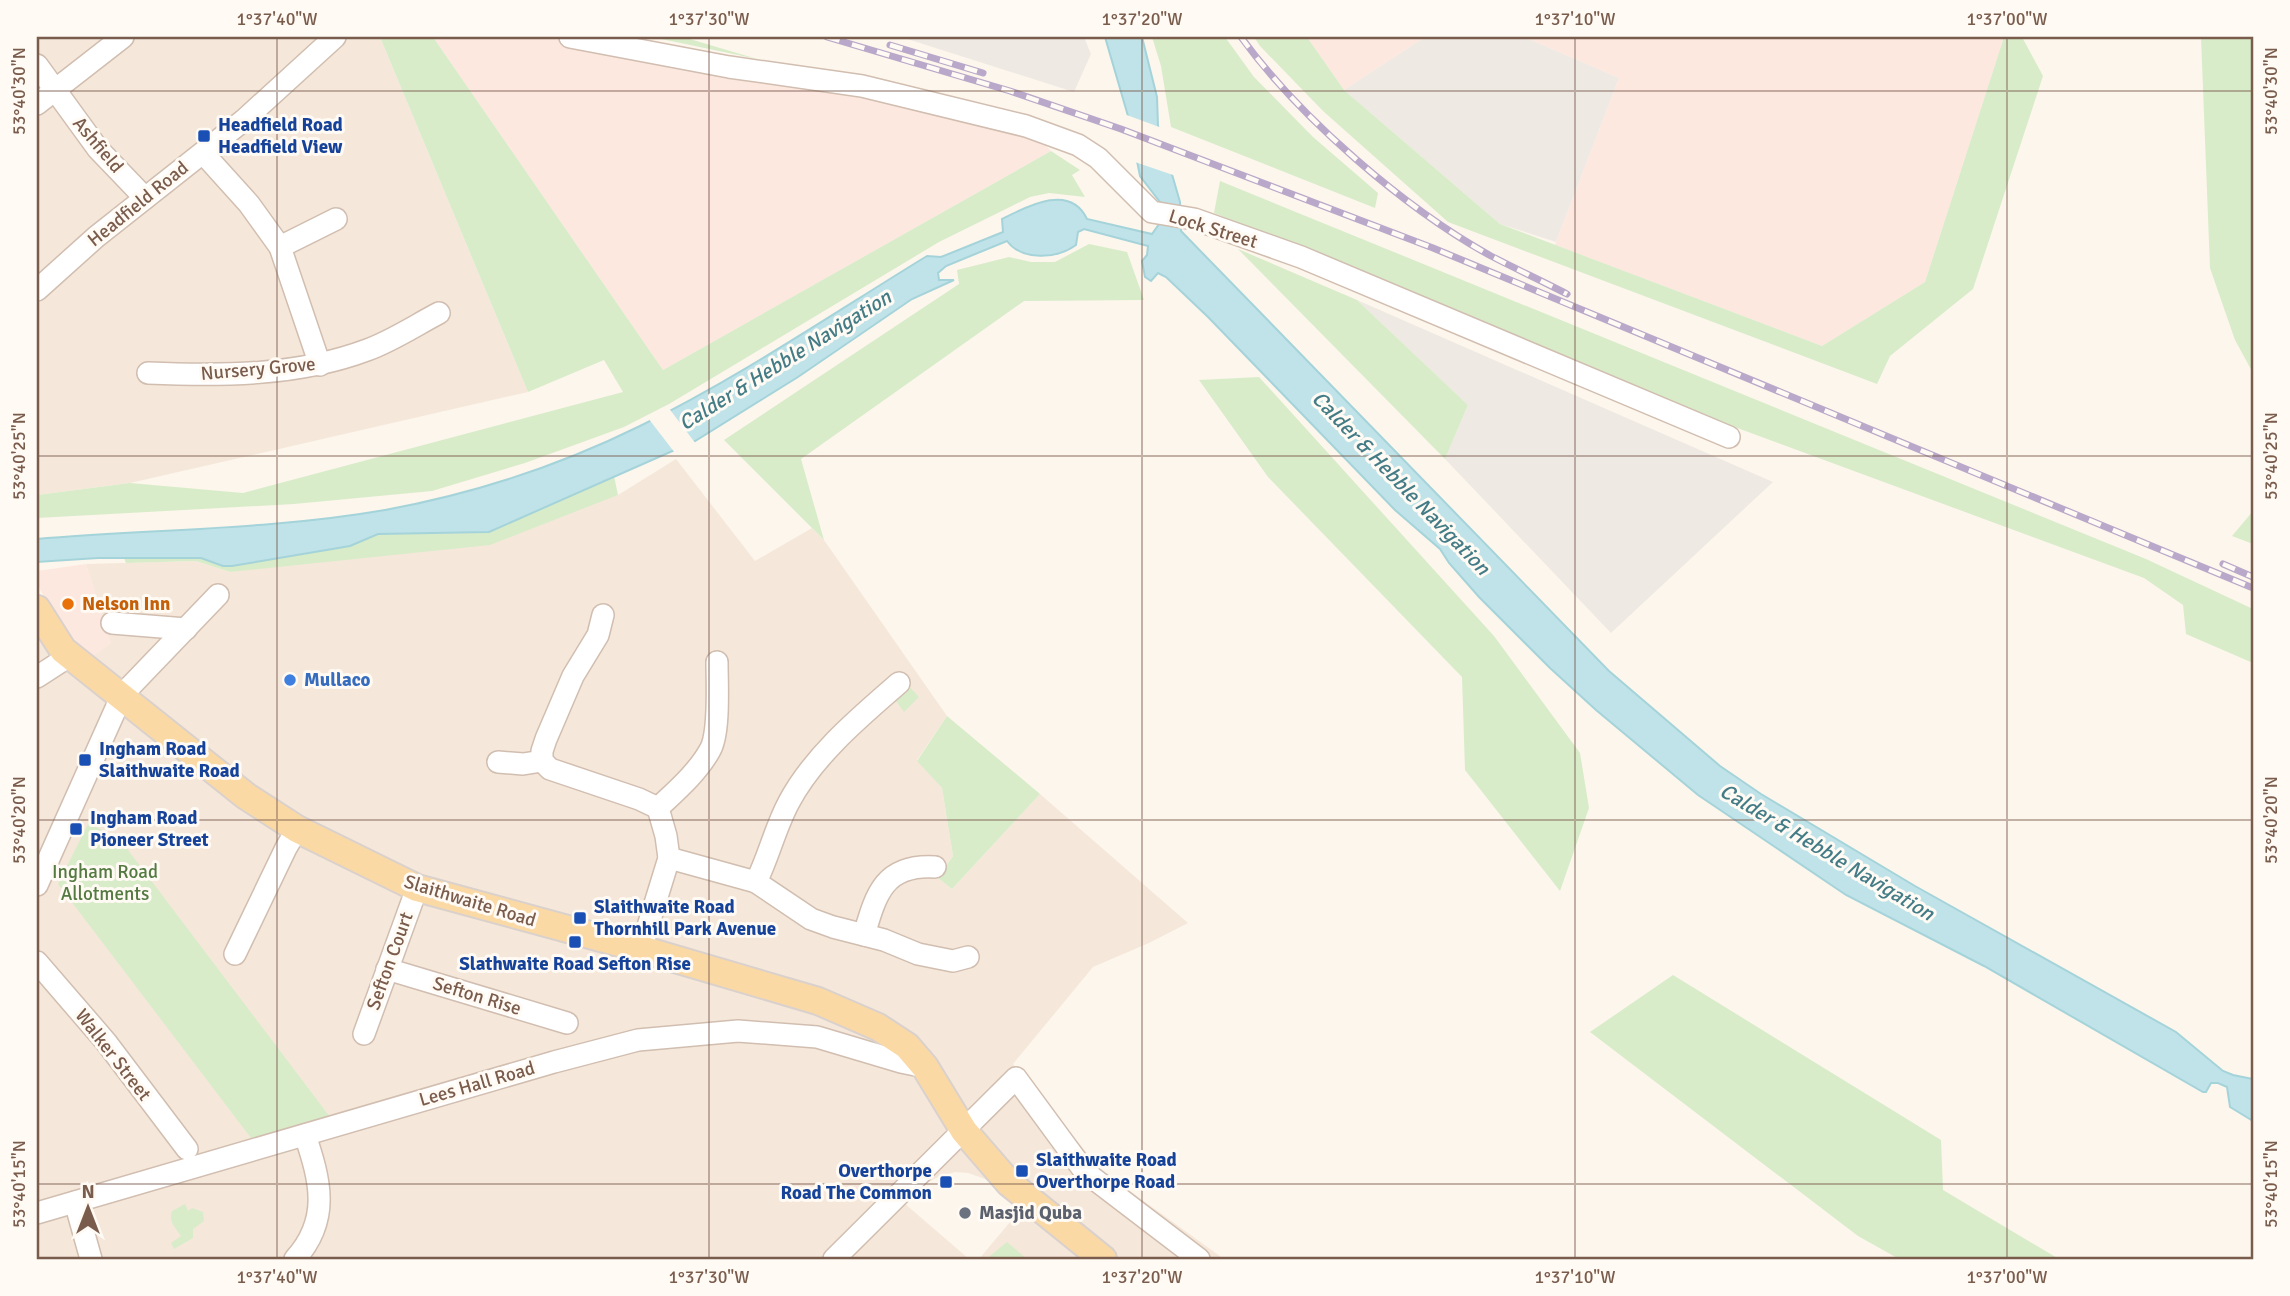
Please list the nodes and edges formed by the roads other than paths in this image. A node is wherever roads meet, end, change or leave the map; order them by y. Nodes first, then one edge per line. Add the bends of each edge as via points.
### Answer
1 (123, 37) edge
2 (335, 37) edge
3 (570, 37) edge
4 (37, 65) edge
5 (55, 90) junction
6 (37, 104) edge
7 (203, 153) junction
8 (145, 198) junction
9 (336, 219) dead end
10 (280, 247) junction
11 (37, 290) edge
12 (439, 313) dead end
13 (320, 365) junction
14 (148, 373) dead end
15 (1729, 438) dead end
16 (218, 595) dead end
17 (37, 609) edge
18 (603, 615) dead end
19 (112, 623) dead end
20 (186, 629) junction
21 (71, 655) junction
22 (717, 662) dead end
23 (37, 677) edge
24 (899, 683) dead end
25 (122, 695) junction
26 (542, 761) junction
27 (498, 762) dead end
28 (658, 808) junction
29 (298, 829) junction
30 (669, 858) junction
31 (934, 866) dead end
32 (38, 878) edge
33 (756, 883) junction
34 (416, 888) junction
35 (864, 935) junction
36 (641, 949) junction
37 (234, 954) dead end
38 (968, 957) dead end
39 (37, 962) edge
40 (387, 969) junction
41 (568, 1023) dead end
42 (364, 1034) dead end
43 (925, 1067) junction
44 (964, 1131) junction
45 (305, 1135) junction
46 (187, 1149) dead end
47 (75, 1202) junction
48 (37, 1213) edge
49 (91, 1259) edge
50 (295, 1259) edge
51 (834, 1259) edge
52 (1103, 1259) edge
53 (1199, 1259) edge

1 - 5 street
2 - 7 street, Headfield Road
3 - 15 street, Lock Street via 862,86 1026,126 1078,145 1098,158 1152,212 1194,219 1301,257
4 - 5 street, Ashfield
5 - 6 street
5 - 8 street, Ashfield via 98,149
7 - 8 street, Headfield Road
7 - 10 street
8 - 11 street, Headfield Road
9 - 10 street
10 - 13 street
12 - 13 street, Nursery Grove via 370,349
13 - 14 street, Nursery Grove via 219,376
16 - 20 street
17 - 21 main road, Slaithwaite Road
18 - 26 street via 598,635 573,676
19 - 20 street
20 - 25 street
21 - 23 street
21 - 25 main road, Slaithwaite Road
22 - 28 street via 714,742 684,783
24 - 33 street via 811,768 790,800
25 - 29 main road, Slaithwaite Road via 246,796
25 - 32 street
26 - 27 street
26 - 28 street via 550,769
28 - 30 street
29 - 34 main road, Slaithwaite Road
29 - 37 street
30 - 33 street
30 - 36 street
31 - 35 street via 898,873 887,881 878,890
33 - 35 street via 811,919
34 - 36 main road, Slaithwaite Road
34 - 40 street, Sefton Court
35 - 38 street via 918,954 953,961
36 - 43 main road, Slaithwaite Road via 818,1001 878,1027 907,1046
39 - 46 street, Walker Street via 106,1042
40 - 41 street, Sefton Rise
40 - 42 street, Sefton Court
43 - 44 main road, Slaithwaite Road
43 - 45 street, Lees Hall Road via 817,1037 738,1031 638,1040
44 - 51 street
44 - 52 main road, Slaithwaite Road via 1009,1183
44 - 53 street via 1016,1078 1085,1171
45 - 47 street, Lees Hall Road
45 - 50 street via 319,1184 319,1210 312,1234
47 - 48 street, Lees Hall Road
47 - 49 street

